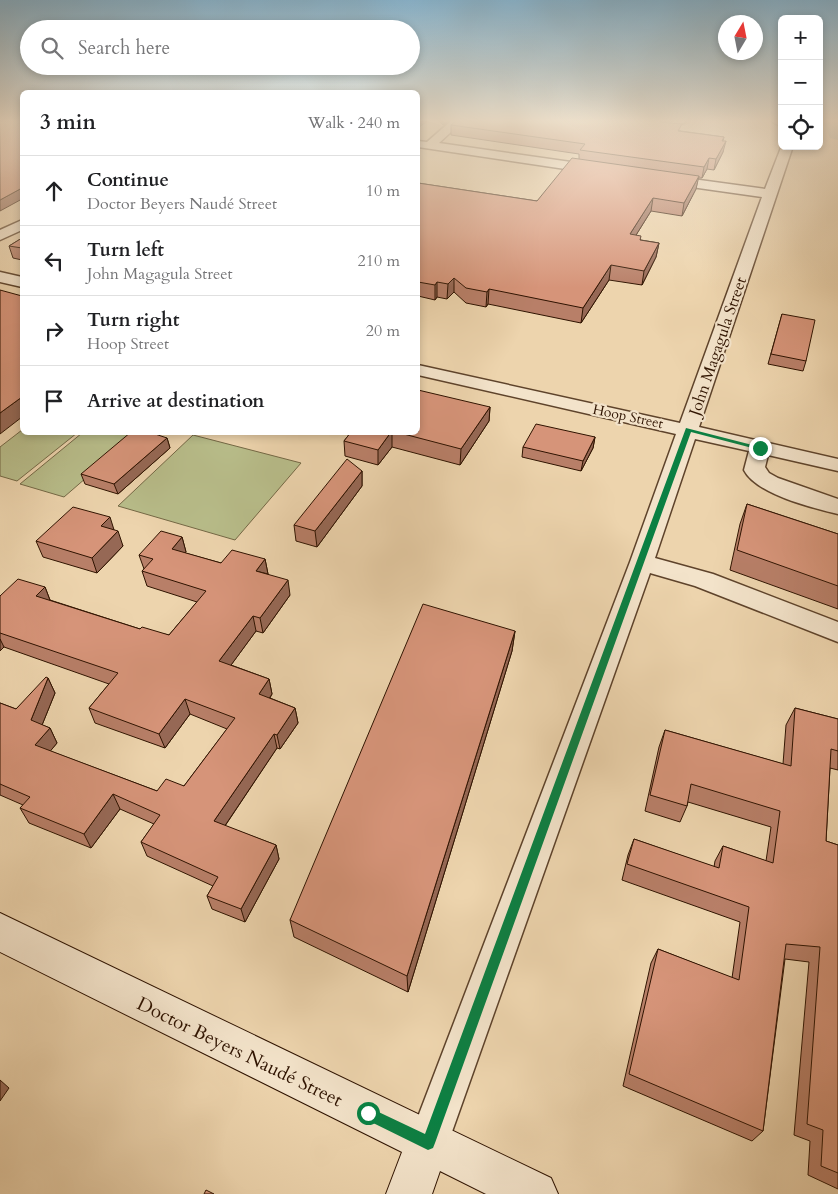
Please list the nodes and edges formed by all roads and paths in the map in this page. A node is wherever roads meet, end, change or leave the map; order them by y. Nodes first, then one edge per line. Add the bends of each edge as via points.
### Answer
1 (776, 177) edge
2 (653, 178) edge
3 (770, 194) junction
4 (20, 225) edge
5 (0, 236) edge
6 (0, 277) edge
7 (20, 282) edge
8 (420, 370) edge
9 (689, 430) junction
10 (760, 448) junction
11 (838, 465) edge
12 (838, 506) edge
13 (642, 562) junction
14 (838, 632) edge
15 (0, 932) edge
16 (428, 1143) junction
17 (409, 1194) edge
18 (535, 1194) edge

1 - 3 street, John Magagula Street
2 - 3 street
3 - 9 street, John Magagula Street
4 - 5 street
6 - 7 street
8 - 9 street, Hoop Street
9 - 10 street, Hoop Street
9 - 13 street, John Magagula Street
10 - 11 street, Hoop Street
10 - 12 street via 754,465 755,473 766,482
13 - 14 street via 704,580
13 - 16 street, John Magagula Street
15 - 16 street, Doctor Beyers Naudé Street
16 - 17 street, John Magagula Street
16 - 18 street, Doctor Beyers Naudé Street

